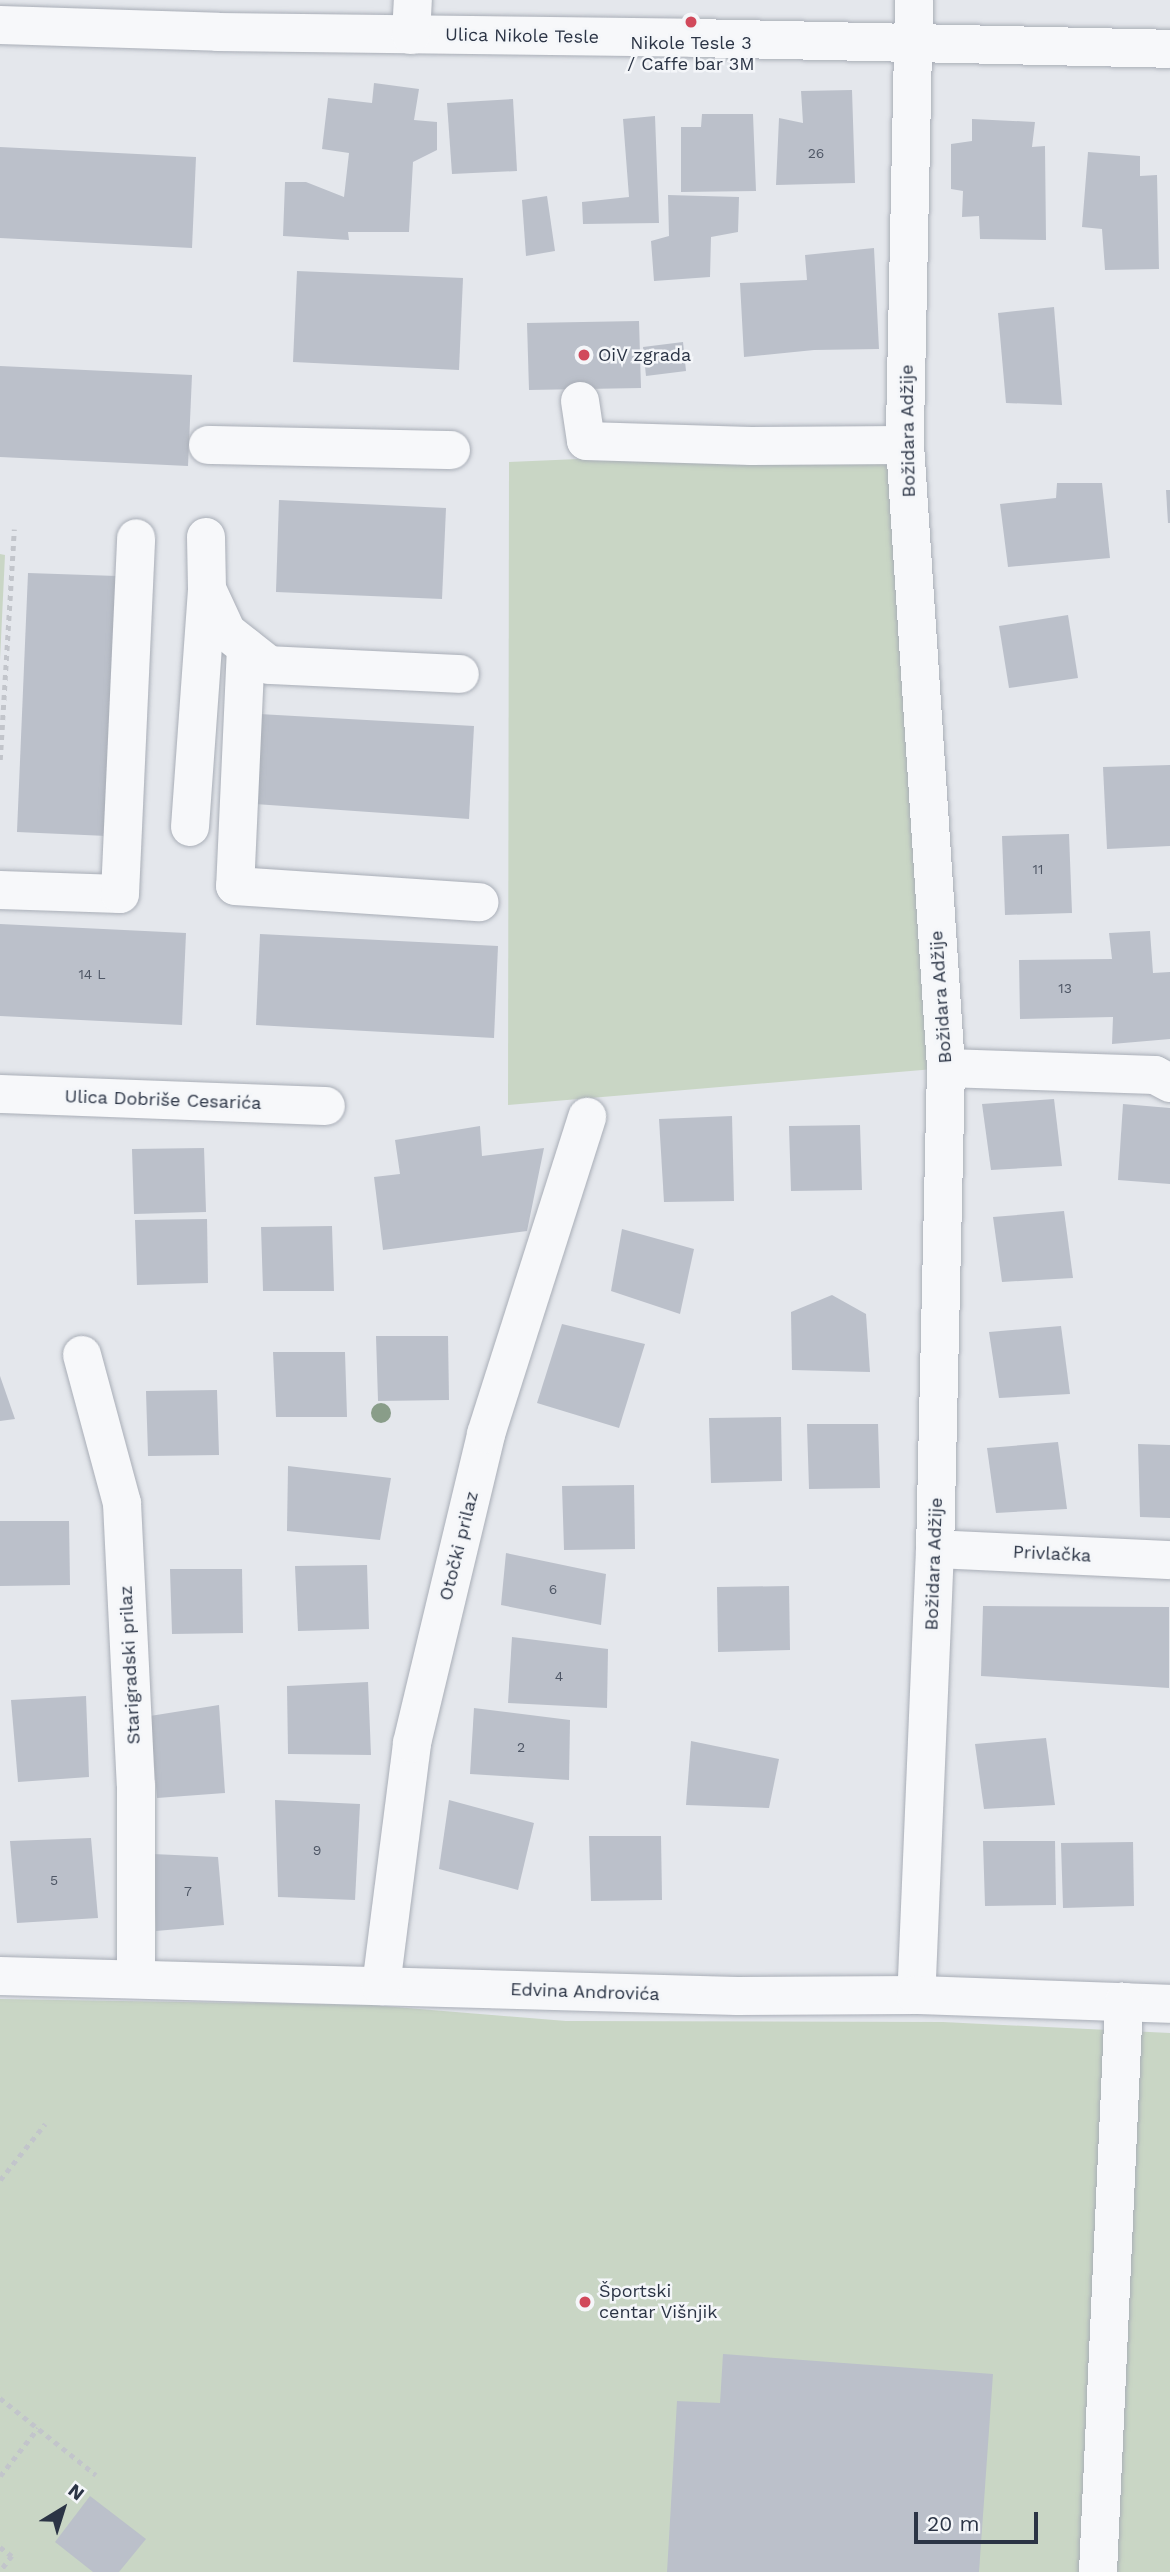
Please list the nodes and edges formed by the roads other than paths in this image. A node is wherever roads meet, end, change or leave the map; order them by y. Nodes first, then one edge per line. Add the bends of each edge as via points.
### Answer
1 (914, 0) edge
2 (412, 17) edge
3 (0, 25) edge
4 (913, 45) junction
5 (1170, 49) edge
6 (580, 401) dead end
7 (208, 445) dead end
8 (905, 445) junction
9 (451, 450) dead end
10 (206, 537) dead end
11 (136, 538) dead end
12 (207, 589) junction
13 (246, 647) junction
14 (460, 674) dead end
15 (190, 827) dead end
16 (0, 890) edge
17 (479, 902) dead end
18 (946, 1068) junction
19 (1170, 1083) edge
20 (0, 1094) edge
21 (326, 1106) dead end
22 (587, 1117) dead end
23 (82, 1355) dead end
24 (935, 1549) junction
25 (1170, 1560) edge
26 (0, 1976) edge
27 (136, 1979) junction
28 (380, 1986) junction
29 (916, 1995) junction
30 (1124, 2002) junction
31 (1170, 2004) edge
32 (1098, 2572) edge

1 - 4 street, Božidara Adžije
2 - 3 street, Ulica Nikole Tesle
2 - 4 street, Ulica Nikole Tesle via 693,38
4 - 5 street, Ulica Nikole Tesle
4 - 8 street, Božidara Adžije
6 - 8 street via 586,441
7 - 9 street
8 - 18 street, Božidara Adžije
10 - 12 street
11 - 16 street via 120,894
12 - 13 street via 228,632
12 - 15 street
13 - 14 street via 269,665
13 - 17 street via 235,886
18 - 19 street via 1155,1075
18 - 24 street, Božidara Adžije
20 - 21 street, Ulica Dobriše Cesarića
22 - 28 street, Otočki prilaz via 486,1434 418,1716
23 - 27 street, Starigradski prilaz via 122,1503 136,1785
24 - 25 street, Privlačka
24 - 29 street, Božidara Adžije
26 - 27 street, Edvina Androvića
27 - 28 street, Edvina Androvića
28 - 29 street, Edvina Androvića via 737,1996
29 - 30 street, Edvina Androvića
30 - 31 street, Edvina Androvića
30 - 32 street

